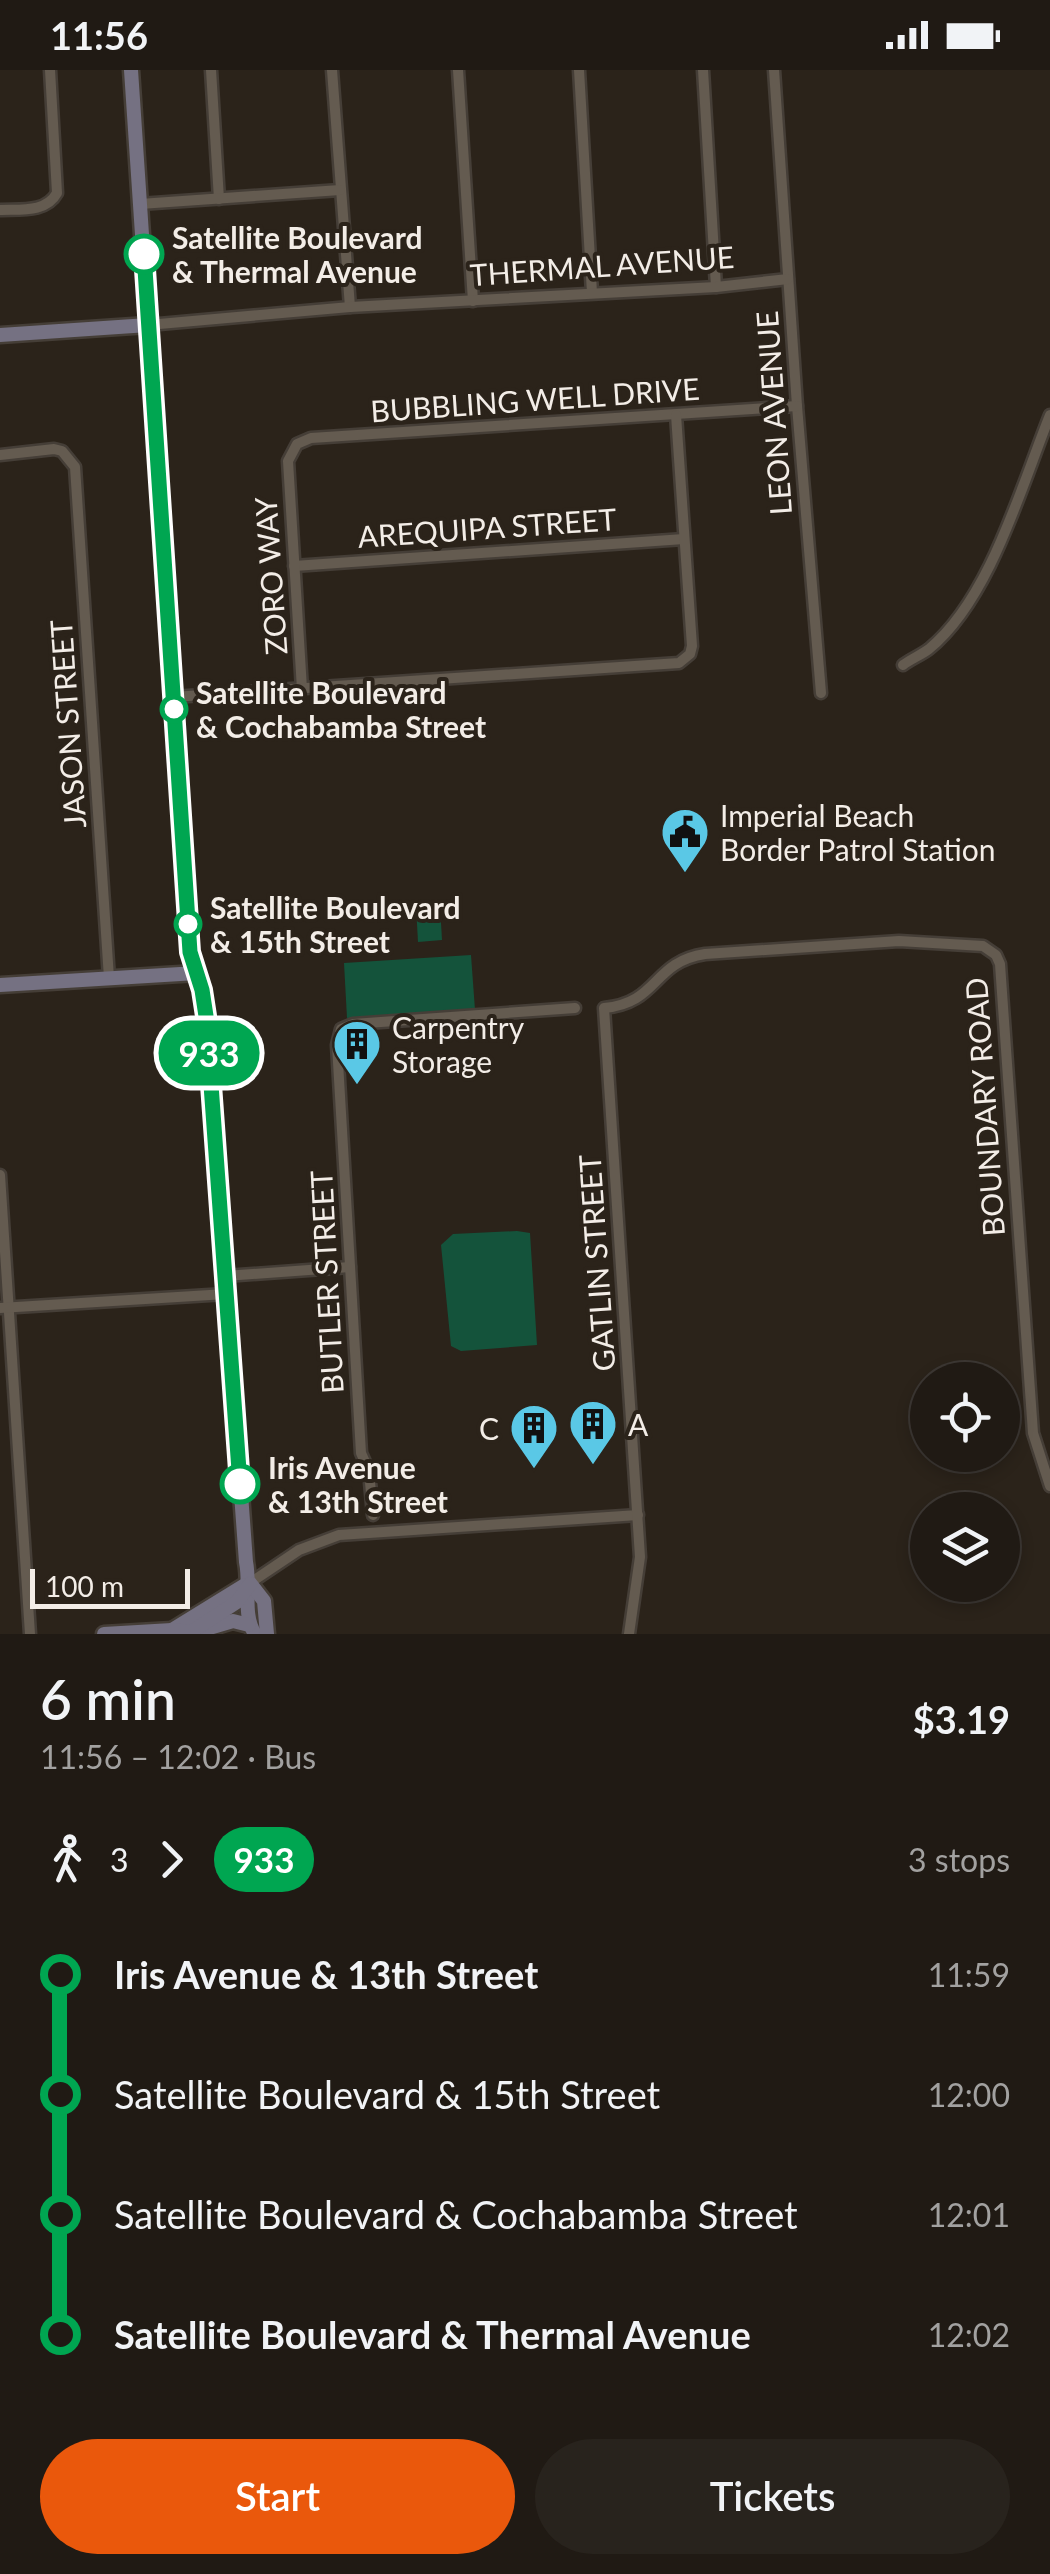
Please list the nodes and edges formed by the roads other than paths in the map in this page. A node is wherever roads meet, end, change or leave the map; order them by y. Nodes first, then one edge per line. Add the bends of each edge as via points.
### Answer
1 (50, 70) edge
2 (131, 70) edge
3 (211, 70) edge
4 (332, 70) edge
5 (458, 70) edge
6 (579, 70) edge
7 (703, 70) edge
8 (774, 70) edge
9 (340, 190) junction
10 (219, 199) junction
11 (140, 204) junction
12 (0, 210) edge
13 (788, 279) junction
14 (716, 286) junction
15 (592, 293) junction
16 (474, 301) junction
17 (350, 308) junction
18 (148, 325) junction
19 (0, 335) edge
20 (797, 406) junction
21 (676, 415) junction
22 (1050, 415) edge
23 (0, 455) edge
24 (288, 461) joint
25 (684, 538) junction
26 (294, 566) junction
27 (903, 665) dead end
28 (302, 689) junction
29 (821, 692) dead end
30 (173, 697) junction
31 (197, 973) junction
32 (109, 978) junction
33 (0, 985) edge
34 (575, 1008) dead end
35 (604, 1008) joint
36 (0, 1175) edge
37 (350, 1267) junction
38 (224, 1276) junction
39 (226, 1294) junction
40 (4, 1308) edge
41 (1050, 1486) edge
42 (373, 1515) dead end
43 (638, 1515) junction
44 (250, 1583) junction
45 (258, 1630) edge
46 (173, 1632) edge
47 (191, 1632) edge
48 (30, 1634) edge
49 (104, 1634) edge
50 (628, 1634) edge

1 - 12 street via 57,184 52,203
2 - 11 street
3 - 10 street
4 - 9 street
5 - 16 street
6 - 15 street
7 - 14 street
8 - 13 street, LEON AVENUE
9 - 10 street
9 - 17 street
10 - 11 street
11 - 18 street
13 - 14 street, THERMAL AVENUE
13 - 20 street, LEON AVENUE
14 - 15 street, THERMAL AVENUE
15 - 16 street, THERMAL AVENUE
16 - 17 street, THERMAL AVENUE
17 - 18 street, THERMAL AVENUE
18 - 19 street, THERMAL AVENUE
18 - 30 street
20 - 21 street, BUBBLING WELL DRIVE
20 - 29 street, LEON AVENUE
21 - 24 street, BUBBLING WELL DRIVE via 311,438 297,444
21 - 25 street
22 - 27 street via 978,587 944,634
23 - 32 street, JASON STREET via 54,449 75,467
24 - 26 street, ZORO WAY
25 - 26 street, AREQUIPA STREET
25 - 28 street via 692,646 672,665
26 - 28 street, ZORO WAY
28 - 30 street
30 - 31 street via 190,952
31 - 32 street
31 - 38 street via 206,1016
32 - 33 street
34 - 37 street, BUTLER STREET via 341,1029
35 - 41 street, BOUNDARY ROAD via 634,1002 674,963 692,956 776,944 899,941 983,946 996,955 1033,1432
35 - 43 street, GATLIN STREET
36 - 40 street
37 - 38 street
37 - 42 street, BUTLER STREET via 361,1453
38 - 39 street
39 - 40 street
39 - 44 street
40 - 48 street
43 - 44 street via 340,1535 299,1550
43 - 50 street, GATLIN STREET via 638,1580
44 - 45 street
44 - 46 street
44 - 47 street via 236,1602
45 - 47 street via 233,1621
46 - 47 street
46 - 49 street

